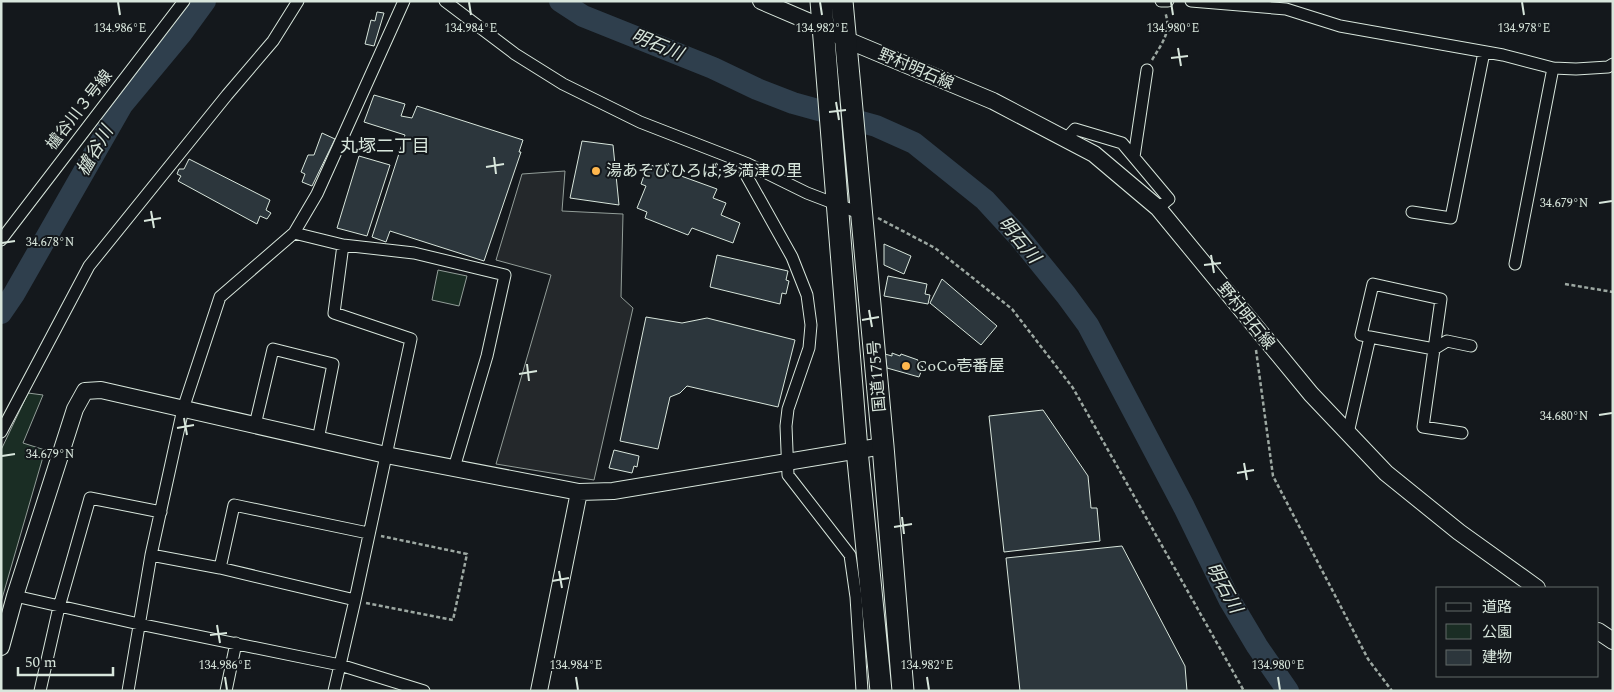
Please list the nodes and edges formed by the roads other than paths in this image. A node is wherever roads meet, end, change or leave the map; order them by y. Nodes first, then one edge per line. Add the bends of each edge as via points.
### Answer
1 (184, 1) edge
2 (298, 1) edge
3 (404, 1) edge
4 (445, 1) edge
5 (760, 1) edge
6 (821, 1) edge
7 (842, 1) edge
8 (1161, 1) edge
9 (1168, 1) edge
10 (1191, 1) edge
11 (824, 28) junction
12 (847, 40) junction
13 (1484, 52) junction
14 (1613, 64) edge
15 (1553, 68) junction
16 (1147, 70) road end
17 (1066, 140) junction
18 (1134, 157) junction
19 (748, 164) junction
20 (838, 204) junction
21 (1158, 208) junction
22 (1412, 212) dead end
23 (862, 214) junction
24 (294, 233) junction
25 (1, 240) edge
26 (343, 245) junction
27 (1514, 264) dead end
28 (1370, 337) junction
29 (1471, 346) dead end
30 (1434, 349) junction
31 (183, 409) junction
32 (255, 425) junction
33 (1, 432) edge
34 (1348, 433) junction
35 (1462, 433) dead end
36 (318, 440) junction
37 (883, 446) junction
38 (857, 450) junction
39 (386, 455) junction
40 (788, 462) junction
41 (454, 468) junction
42 (579, 492) junction
43 (161, 512) junction
44 (368, 533) junction
45 (151, 555) junction
46 (220, 568) junction
47 (1536, 587) edge
48 (15, 596) junction
49 (864, 596) junction
50 (355, 600) junction
51 (58, 607) junction
52 (139, 624) junction
53 (1599, 632) edge
54 (1613, 641) edge
55 (236, 644) junction
56 (1, 646) edge
57 (340, 665) junction
58 (40, 691) edge
59 (128, 691) edge
60 (226, 691) edge
61 (334, 691) edge
62 (424, 691) edge
63 (539, 691) edge
64 (862, 691) edge
65 (881, 691) edge
66 (903, 691) edge

1 - 25 street, 櫨谷川３号線
2 - 33 street via 273,41 89,266
3 - 24 street via 317,194
4 - 19 street via 515,54 563,84 640,122
5 - 11 street, 野村明石線
6 - 11 highway, 国道175号
7 - 12 highway, 国道175号
8 - 9 street
10 - 13 street via 1286,9 1340,26
11 - 12 street, 野村明石線
11 - 20 highway, 国道175号
12 - 17 street, 野村明石線 via 993,101
12 - 23 highway, 国道175号
13 - 15 street
13 - 22 street via 1451,218
14 - 15 street via 1576,69
15 - 27 street
16 - 18 street
17 - 18 street via 1075,129 1122,142
17 - 21 street, 野村明石線 via 1094,154
18 - 21 street via 1169,199
19 - 20 street via 807,193
19 - 40 street via 745,173 792,256 807,295 811,324 809,348 788,409
20 - 23 street
20 - 38 highway, 国道175号
21 - 34 street, 野村明石線 via 1311,394
23 - 37 highway, 国道175号
24 - 26 street
24 - 31 street via 220,297
26 - 39 street via 334,313 411,339
26 - 41 street via 414,253 505,275 487,356
28 - 30 street
28 - 30 street via 1361,335 1373,284 1441,299
28 - 34 street
29 - 30 street via 1446,341
30 - 35 street via 1423,427
31 - 32 street
31 - 43 street
31 - 48 street via 101,390 85,391 75,409
32 - 36 street
32 - 36 street via 274,349 333,364
34 - 47 street, 野村明石線 via 1386,473 1458,532
36 - 39 street
37 - 38 street
37 - 66 highway, 国道175号
38 - 40 street
38 - 49 highway, 国道175号
39 - 41 street
39 - 44 street
40 - 42 street via 613,491
40 - 49 street via 788,475 850,555
41 - 42 street
42 - 63 street
43 - 45 street
43 - 51 street via 90,498
44 - 46 street via 234,504
44 - 50 street
45 - 46 street
45 - 52 street
46 - 50 street
48 - 51 street
48 - 56 street
49 - 64 street
49 - 65 highway, 国道175号
50 - 57 street
51 - 52 street
51 - 58 street
52 - 55 street
52 - 59 street
53 - 54 street
55 - 57 street
55 - 60 street
57 - 61 street
57 - 62 street

